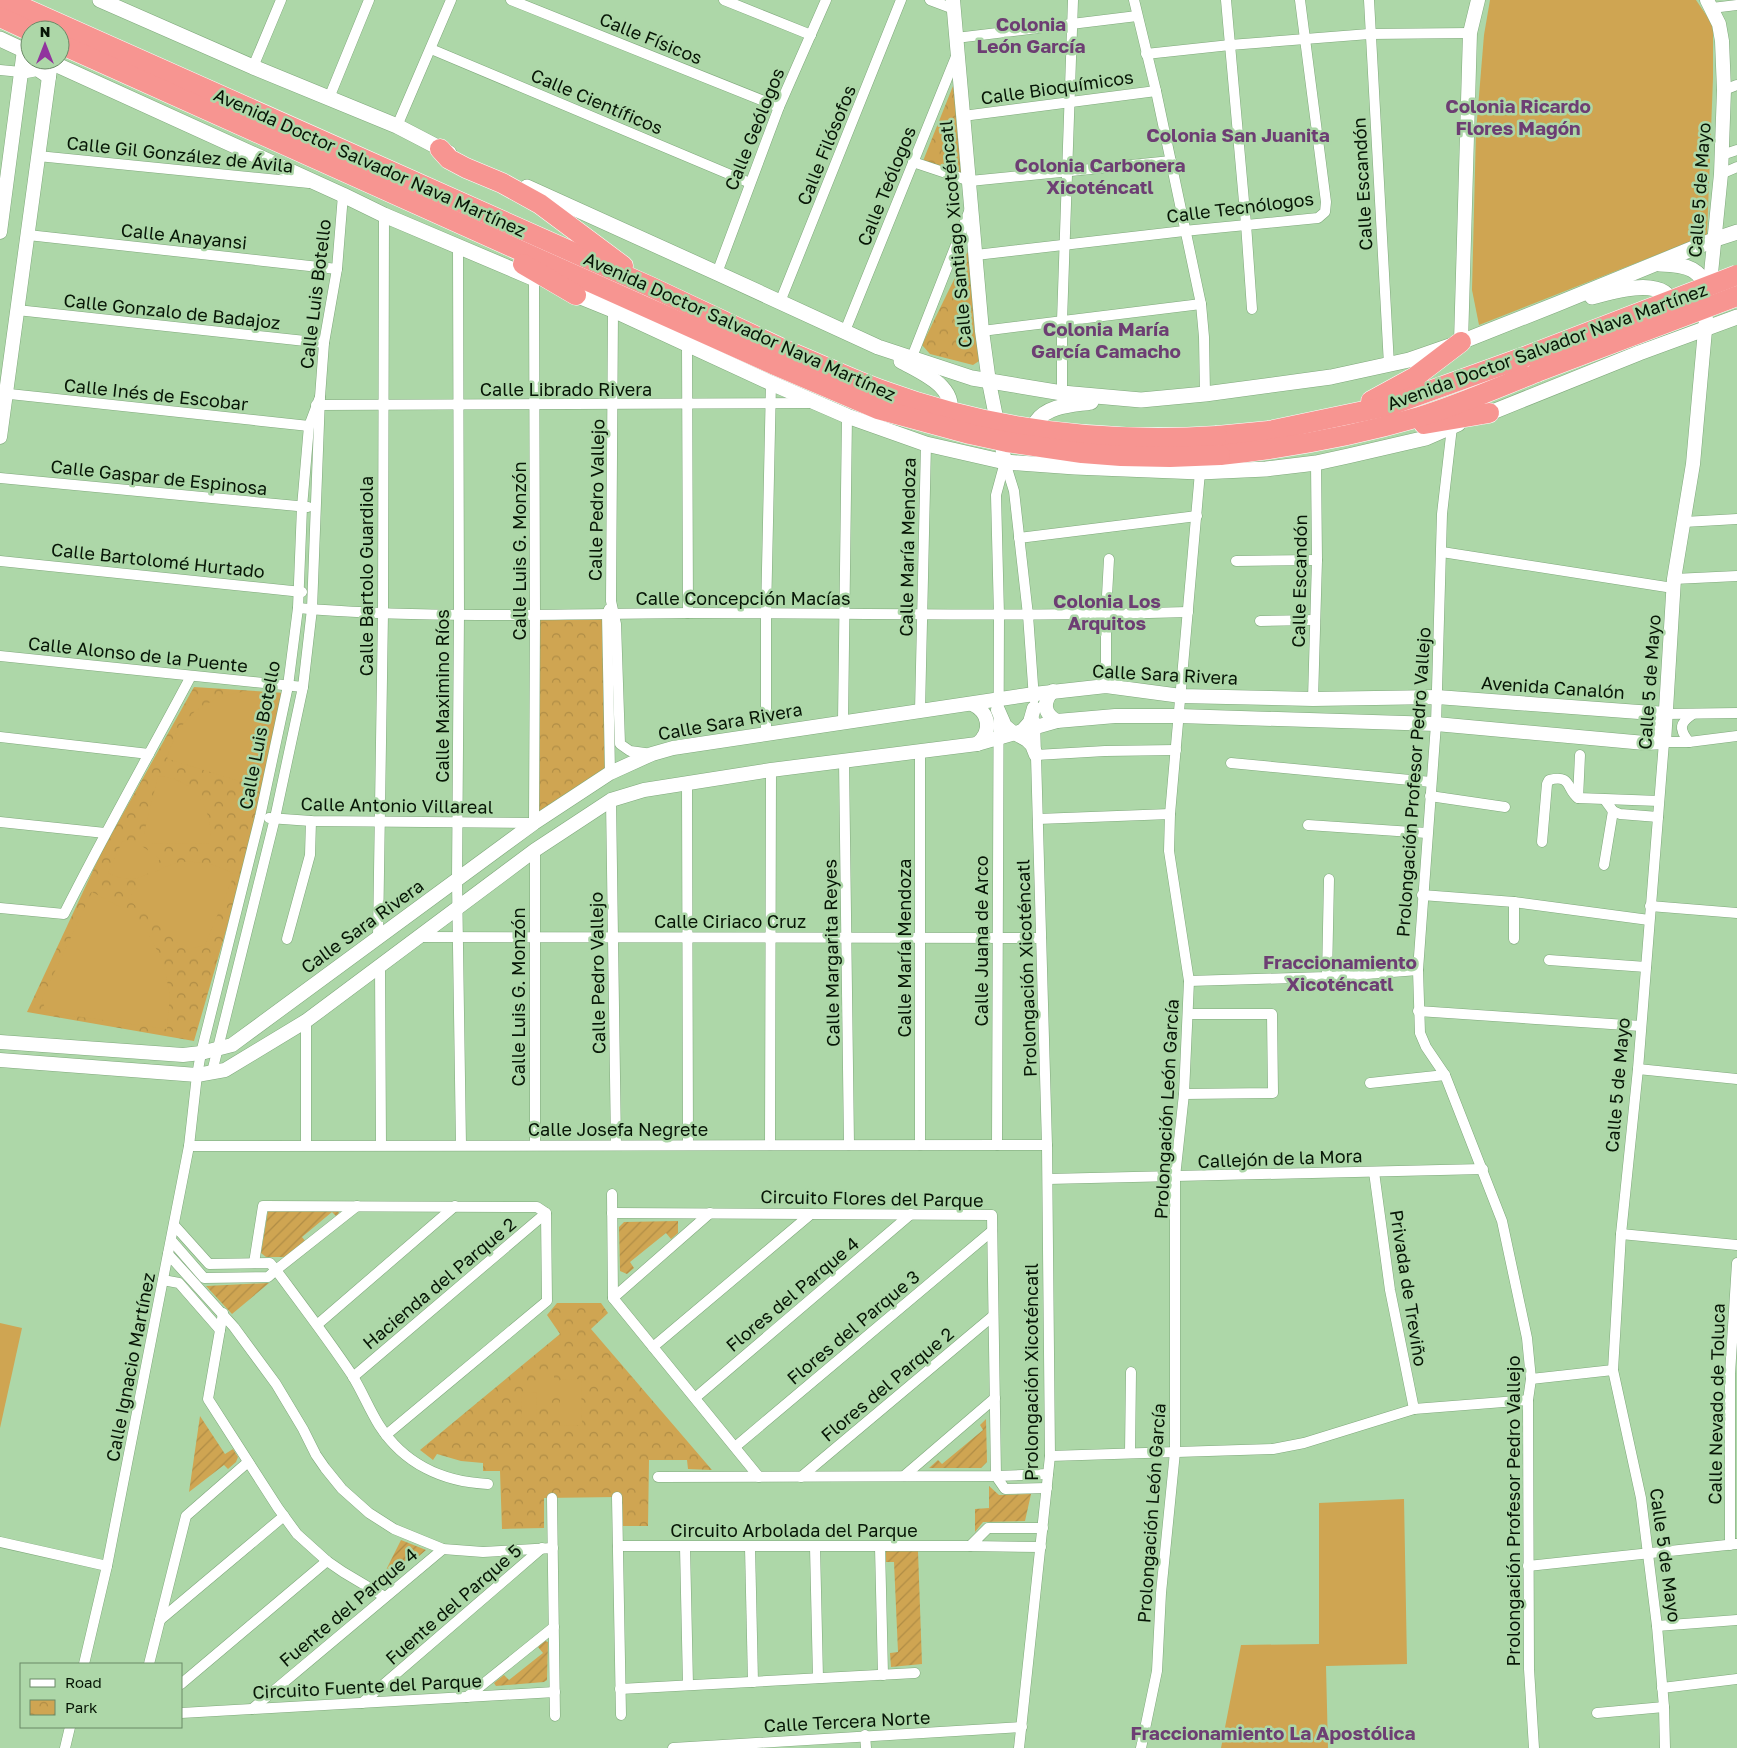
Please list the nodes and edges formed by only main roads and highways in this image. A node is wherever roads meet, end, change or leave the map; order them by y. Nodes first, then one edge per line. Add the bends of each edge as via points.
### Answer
1 (6, 0) edge
2 (100, 0) edge
3 (0, 17) edge
4 (0, 24) edge
5 (20, 35) edge
6 (20, 37) edge
7 (0, 39) edge
8 (20, 41) edge
9 (70, 62) edge
10 (70, 63) edge
11 (440, 148) junction
12 (472, 229) junction
13 (1737, 232) edge
14 (1653, 264) junction
15 (1737, 275) edge
16 (650, 287) junction
17 (576, 295) junction
18 (1737, 296) edge
19 (1557, 304) junction
20 (1737, 312) edge
21 (1737, 317) edge
22 (1462, 342) junction
23 (878, 347) junction
24 (1639, 353) junction
25 (1531, 365) junction
26 (777, 366) junction
27 (1112, 398) junction
28 (1489, 413) junction
29 (1320, 420) junction
30 (896, 433) junction
31 (1316, 442) junction
32 (1218, 445) junction
33 (1075, 468) junction

1 - 16 highway, Avenida Doctor Salvador Nava Martínez
2 - 11 main road, Avenida Doctor Salvador Nava Martínez via 397,126
3 - 5 highway
4 - 6 highway
7 - 8 main road
9 - 12 highway, Avenida Doctor Salvador Nava Martínez
10 - 17 main road, Avenida Doctor Salvador Nava Martínez via 384,215
11 - 16 highway via 449,159 540,204
11 - 23 main road, Avenida Doctor Salvador Nava Martínez
12 - 17 highway via 492,245
12 - 26 highway, Avenida Doctor Salvador Nava Martínez
13 - 14 main road, Avenida Doctor Salvador Nava Martínez
14 - 19 main road, Avenida Doctor Salvador Nava Martínez
14 - 20 main road via 1689,267 1723,305
15 - 25 highway, Avenida Doctor Salvador Nava Martínez, bridge
16 - 26 highway, Avenida Doctor Salvador Nava Martínez
17 - 26 main road, Avenida Doctor Salvador Nava Martínez via 687,345
18 - 25 highway, Avenida Doctor Salvador Nava Martínez, bridge
19 - 22 main road, Avenida Doctor Salvador Nava Martínez
19 - 24 main road via 1643,286 1664,294 1673,303 1672,323
21 - 24 main road, Avenida Doctor Salvador Nava Martínez
22 - 27 main road, Avenida Doctor Salvador Nava Martínez via 1409,360 1331,377 1205,394 1141,400
22 - 29 highway via 1408,381 1375,399
23 - 27 main road, Avenida Doctor Salvador Nava Martínez via 989,382
23 - 30 main road via 941,384 948,395 950,413 943,428 934,435
24 - 28 main road, Avenida Doctor Salvador Nava Martínez
25 - 29 highway, Avenida Doctor Salvador Nava Martínez via 1388,406
25 - 31 highway, Avenida Doctor Salvador Nava Martínez via 1419,416
26 - 30 main road, Avenida Doctor Salvador Nava Martínez via 815,403
26 - 32 highway, Avenida Doctor Salvador Nava Martínez, bridge via 884,391 976,419 1051,432
27 - 33 main road via 1063,406 1046,412 1036,422 1030,437 1032,456
28 - 31 highway
28 - 33 main road, Avenida Doctor Salvador Nava Martínez via 1426,438 1316,463 1200,472
29 - 32 highway, Avenida Doctor Salvador Nava Martínez
30 - 33 main road, Avenida Doctor Salvador Nava Martínez via 926,444 1005,462
31 - 32 highway, Avenida Doctor Salvador Nava Martínez via 1271,450

